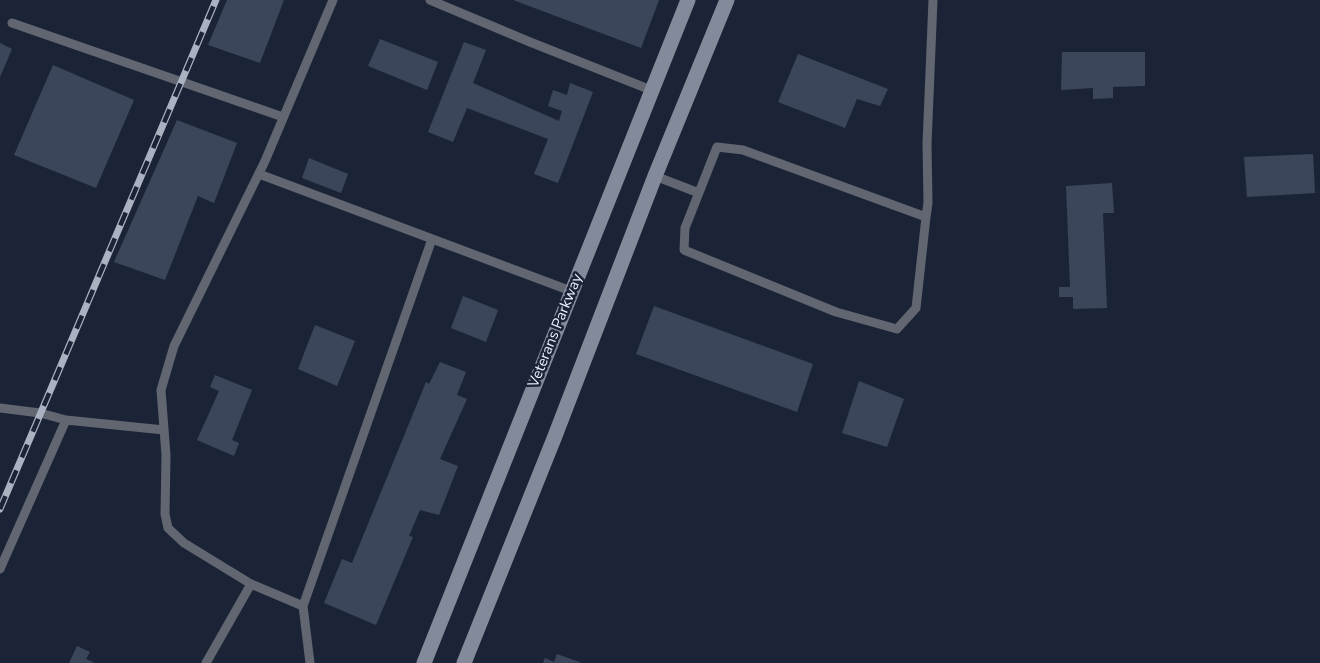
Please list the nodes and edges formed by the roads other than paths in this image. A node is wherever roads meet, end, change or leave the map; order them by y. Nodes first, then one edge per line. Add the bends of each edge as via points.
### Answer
1 (333, 0) edge
2 (430, 0) edge
3 (688, 0) edge
4 (727, 0) edge
5 (933, 0) edge
6 (12, 22) dead end
7 (651, 90) junction
8 (284, 117) junction
9 (259, 174) junction
10 (655, 176) junction
11 (699, 193) junction
12 (926, 217) junction
13 (432, 239) junction
14 (571, 291) junction
15 (0, 408) edge
16 (66, 420) junction
17 (164, 430) junction
18 (0, 568) edge
19 (252, 584) junction
20 (303, 606) junction
21 (206, 663) edge
22 (310, 663) edge
23 (424, 663) edge
24 (464, 663) edge

1 - 8 lane
2 - 7 lane
3 - 7 main road, Veterans Parkway
4 - 10 main road
5 - 12 lane
6 - 8 lane
7 - 14 main road, Veterans Parkway
8 - 9 lane
9 - 13 lane
9 - 17 lane via 174,346 161,390
10 - 11 lane
10 - 24 main road
11 - 12 lane via 717,147 743,150
11 - 12 lane via 685,228 684,250 836,312 897,329 916,308
13 - 14 lane
13 - 20 lane
14 - 23 main road, Veterans Parkway
15 - 16 lane
16 - 17 lane
16 - 18 lane
17 - 19 lane via 168,528 184,543
19 - 20 lane
19 - 21 lane
20 - 22 lane

